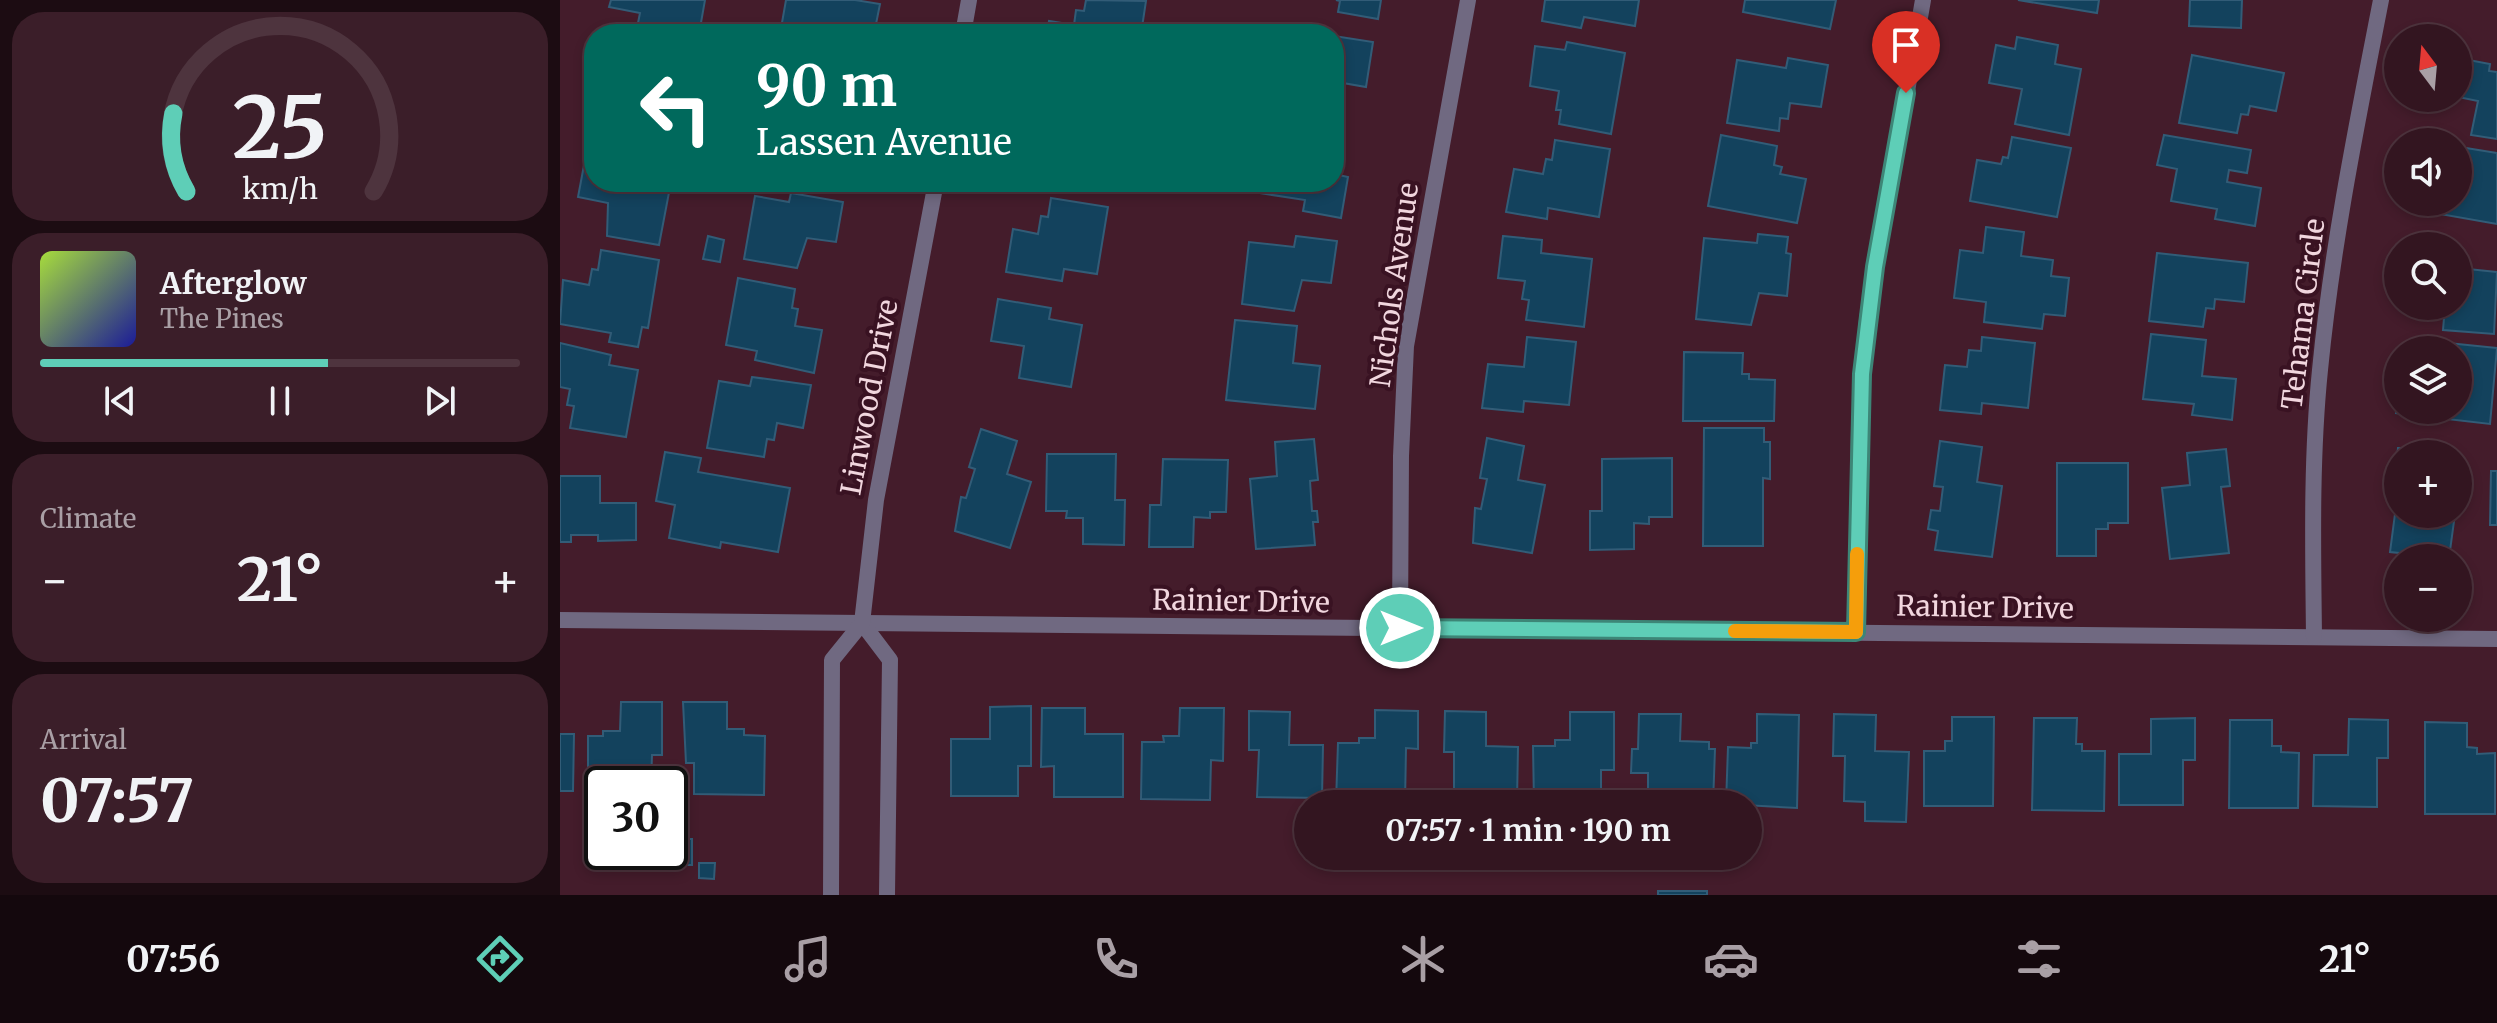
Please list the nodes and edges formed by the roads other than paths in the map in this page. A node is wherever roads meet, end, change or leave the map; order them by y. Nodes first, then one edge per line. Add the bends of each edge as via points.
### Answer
1 (969, 0) edge
2 (1468, 0) edge
3 (1923, 0) edge
4 (2381, 0) edge
5 (965, 24) edge
6 (934, 192) edge
7 (560, 620) edge
8 (862, 623) junction
9 (1400, 628) junction
10 (1856, 632) junction
11 (2314, 637) junction
12 (2497, 639) edge
13 (831, 895) edge
14 (887, 895) edge

1 - 5 street
2 - 9 street, Nichols Avenue via 1406,346
3 - 10 street via 1867,319
4 - 11 street, Tehama Circle via 2339,223 2321,355
6 - 8 street, Linwood Drive via 876,500
7 - 8 street, Rainier Drive
8 - 9 street, Rainier Drive
8 - 13 street via 832,660
8 - 14 street via 890,660
9 - 10 street, Rainier Drive
10 - 11 street, Rainier Drive
11 - 12 street, Rainier Drive

